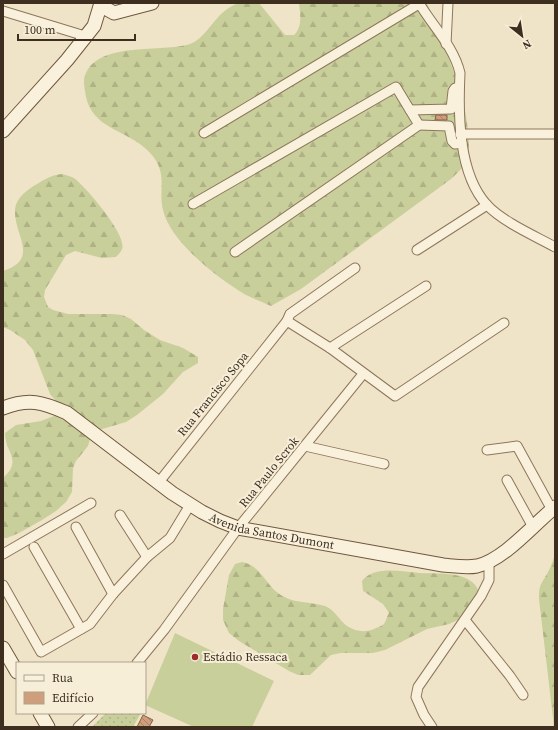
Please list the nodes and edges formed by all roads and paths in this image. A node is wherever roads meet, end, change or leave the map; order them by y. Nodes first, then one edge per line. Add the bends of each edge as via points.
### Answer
1 (102, 3) edge
2 (448, 3) edge
3 (143, 4) edge
4 (419, 4) edge
5 (3, 10) edge
6 (114, 13) junction
7 (94, 26) junction
8 (85, 36) junction
9 (446, 44) junction
10 (459, 87) junction
11 (450, 109) junction
12 (410, 110) junction
13 (419, 126) junction
14 (449, 126) junction
15 (3, 131) edge
16 (204, 134) dead end
17 (555, 134) edge
18 (461, 139) junction
19 (193, 204) dead end
20 (487, 205) junction
21 (555, 247) edge
22 (417, 250) dead end
23 (236, 252) dead end
24 (355, 268) dead end
25 (426, 286) dead end
26 (287, 321) junction
27 (504, 323) dead end
28 (330, 348) junction
29 (363, 374) junction
30 (3, 408) edge
31 (305, 446) junction
32 (488, 450) dead end
33 (384, 464) dead end
34 (507, 480) dead end
35 (159, 482) junction
36 (90, 503) dead end
37 (190, 504) junction
38 (553, 508) edge
39 (120, 515) dead end
40 (76, 527) dead end
41 (533, 527) junction
42 (238, 528) junction
43 (34, 547) dead end
44 (3, 554) edge
45 (147, 557) junction
46 (489, 562) junction
47 (3, 585) edge
48 (112, 594) junction
49 (465, 620) junction
50 (81, 629) junction
51 (3, 648) edge
52 (138, 662) edge
53 (16, 670) edge
54 (523, 695) dead end
55 (41, 714) edge
56 (92, 714) edge
57 (48, 727) edge
58 (78, 727) edge
59 (432, 727) edge

1 - 6 street
1 - 7 street
2 - 9 street
3 - 6 street
4 - 9 street
4 - 16 street
5 - 8 street
6 - 7 street
7 - 8 street
8 - 15 street via 67,60
9 - 10 street via 458,65
10 - 11 street via 453,91
10 - 18 street
11 - 12 street
11 - 14 street
12 - 13 street
12 - 19 street via 396,87
13 - 14 street
13 - 23 street
14 - 18 street via 452,141 455,144
17 - 18 street
18 - 20 street via 469,176
20 - 21 street via 501,216
20 - 22 street
24 - 26 street, Rua Francisco Sopa via 290,314
25 - 28 street
26 - 28 street
26 - 35 street, Rua Francisco Sopa
27 - 29 street via 395,396
28 - 29 street
29 - 31 street, Rua Paulo Scrok
30 - 35 street, Avenida Santos Dumont via 34,402 48,404 67,413
31 - 33 street
31 - 42 street, Rua Paulo Scrok
32 - 38 street via 517,446
34 - 41 street
35 - 37 street, Avenida Santos Dumont
36 - 44 street
37 - 42 street, Avenida Santos Dumont
37 - 45 street via 170,538
38 - 41 street, Avenida Santos Dumont
39 - 45 street
40 - 48 street
41 - 46 street, Avenida Santos Dumont
42 - 46 street, Avenida Santos Dumont via 443,565 463,567
42 - 52 street, Rua Paulo Scrok
43 - 50 street
45 - 48 street
46 - 49 street via 489,580
47 - 50 street via 41,652
48 - 50 street via 90,624
49 - 54 street
49 - 59 street via 418,686 416,697
51 - 53 street
55 - 57 street
56 - 58 street

